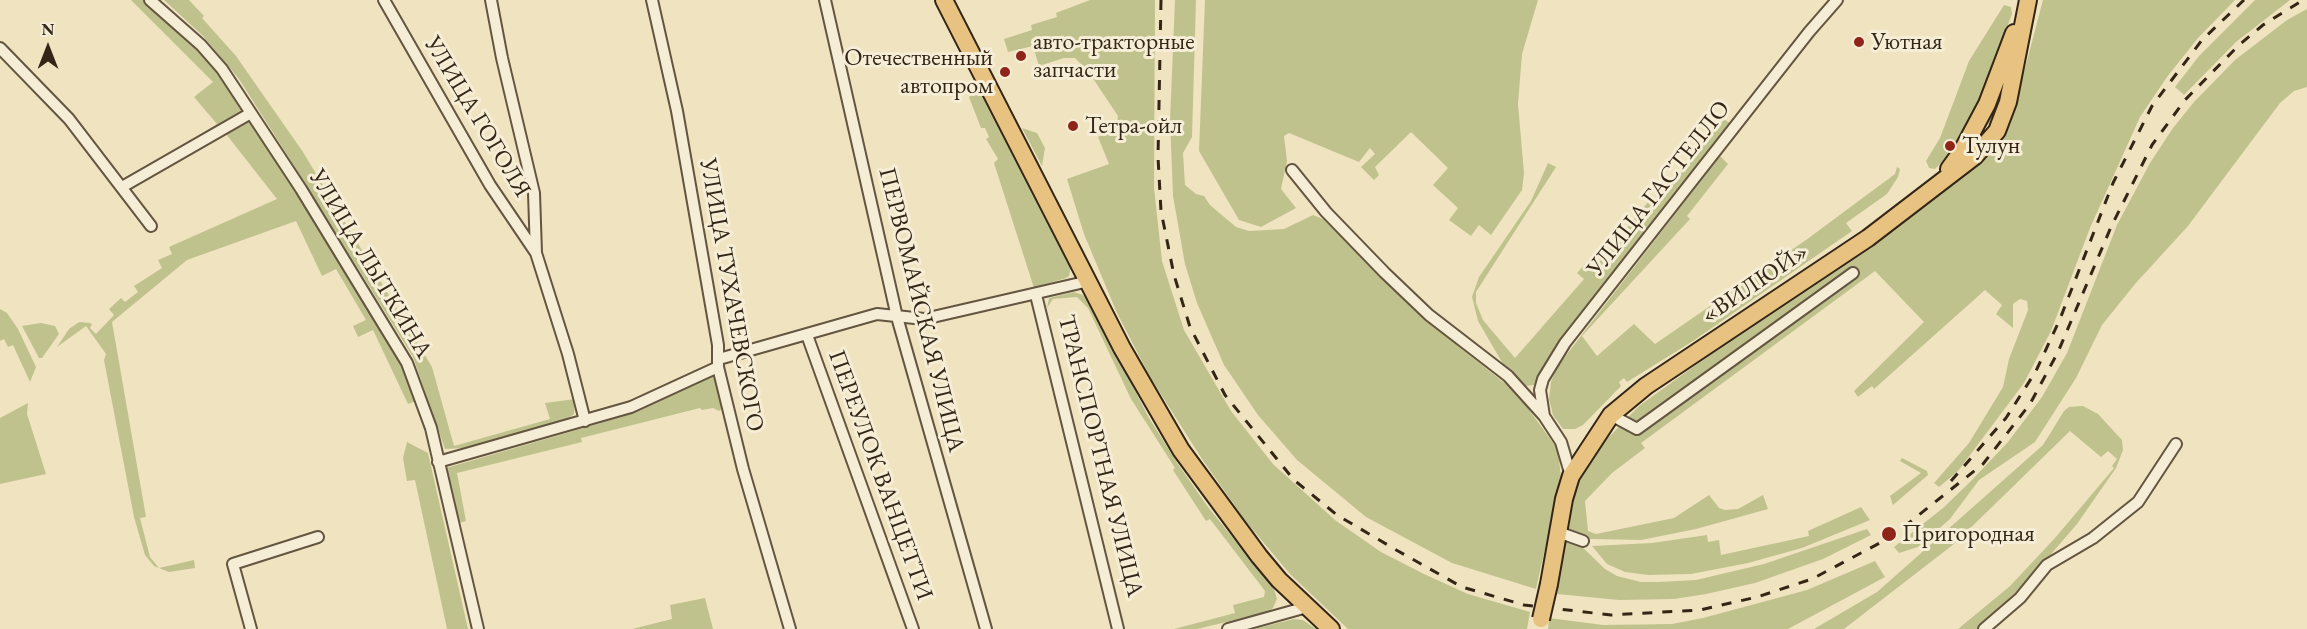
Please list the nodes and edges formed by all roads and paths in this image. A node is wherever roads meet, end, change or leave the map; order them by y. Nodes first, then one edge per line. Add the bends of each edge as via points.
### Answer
1 (150, 0) edge
2 (384, 0) edge
3 (491, 0) edge
4 (652, 0) edge
5 (825, 0) edge
6 (944, 0) edge
7 (1838, 0) edge
8 (2026, 0) edge
9 (0, 48) edge
10 (251, 113) junction
11 (1292, 170) dead end
12 (122, 188) junction
13 (151, 226) dead end
14 (536, 253) junction
15 (1853, 273) dead end
16 (1089, 281) junction
17 (1036, 295) junction
18 (897, 317) junction
19 (807, 335) junction
20 (719, 363) junction
21 (1611, 415) junction
22 (1544, 416) junction
23 (585, 421) junction
24 (2176, 444) dead end
25 (438, 462) junction
26 (1572, 476) junction
27 (1558, 532) junction
28 (318, 537) dead end
29 (1583, 541) dead end
30 (1307, 607) junction
31 (1540, 624) edge
32 (251, 629) edge
33 (478, 629) edge
34 (790, 629) edge
35 (913, 629) edge
36 (986, 629) edge
37 (1118, 629) edge
38 (1228, 629) edge
39 (1331, 629) edge
40 (1984, 629) edge

1 - 10 street, УЛИЦА ЛЫТКИНА via 201,45
2 - 14 street, УЛИЦА ГОГОЛЯ via 490,185
3 - 14 street via 534,193
4 - 20 street, УЛИЦА ТУХАЧЕВСКОГО via 676,111
5 - 18 street, ПЕРВОМАЙСКАЯ УЛИЦА
6 - 16 highway, ТРАНСПОРТНАЯ УЛИЦА
7 - 22 street, УЛИЦА ГАСТЕЛЛО via 1565,344 1543,379 1540,390
8 - 21 highway, «ВИЛЮЙ» via 1987,104 1962,151 1938,184 1868,238 1646,386
9 - 12 street via 69,119
10 - 12 street
10 - 25 street, УЛИЦА ЛЫТКИНА via 407,363 431,428
11 - 22 street via 1385,273 1429,315 1508,376
12 - 13 street
14 - 23 street
15 - 21 street via 1637,429
16 - 17 street
16 - 30 highway, ТРАНСПОРТНАЯ УЛИЦА via 1122,348 1181,450 1259,556
17 - 18 street via 924,319
17 - 37 street, ТРАНСПОРТНАЯ УЛИЦА
18 - 19 street via 877,314
18 - 36 street, ПЕРВОМАЙСКАЯ УЛИЦА
19 - 20 street
19 - 35 street, ПЕРЕУЛОК ВАНЦЕТТИ
20 - 23 street via 652,399
20 - 34 street, УЛИЦА ТУХАЧЕВСКОГО via 743,468
21 - 26 highway, «ВИЛЮЙ»
22 - 26 street via 1561,441
23 - 25 street
24 - 40 street via 2138,502 2093,538 2047,566
25 - 33 street, УЛИЦА ЛЫТКИНА
26 - 27 highway, «ВИЛЮЙ»
27 - 29 street
27 - 31 highway, «ВИЛЮЙ», bridge
28 - 32 street via 233,564
30 - 38 street
30 - 39 highway, ТРАНСПОРТНАЯ УЛИЦА

